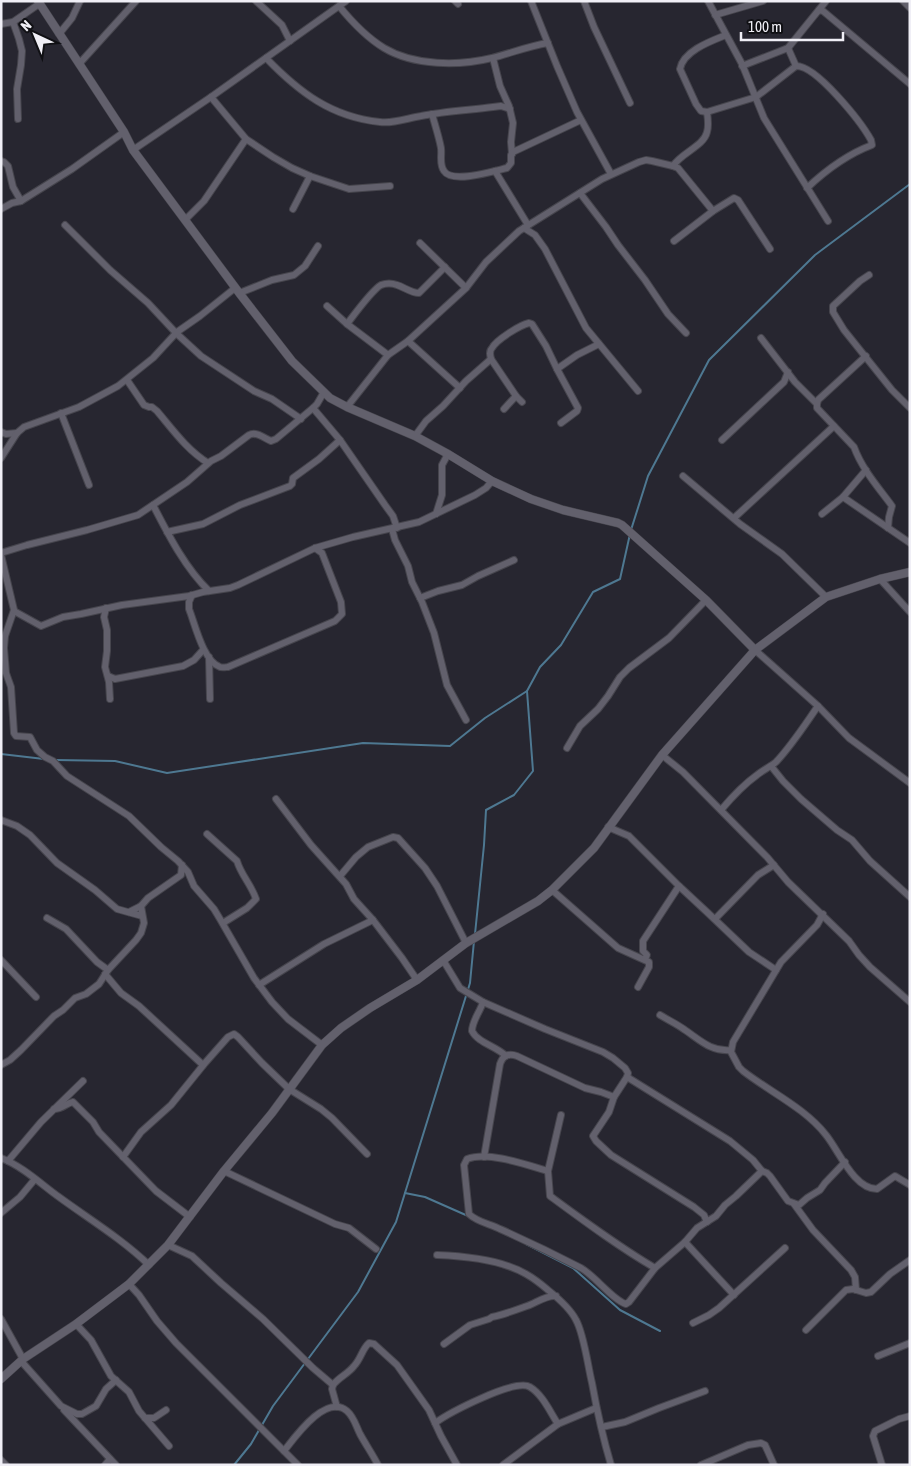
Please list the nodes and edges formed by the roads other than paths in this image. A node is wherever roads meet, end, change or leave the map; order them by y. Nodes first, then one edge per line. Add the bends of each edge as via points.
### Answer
1 (80, 1) edge
2 (136, 1) edge
3 (256, 1) edge
4 (346, 1) edge
5 (531, 1) edge
6 (584, 1) edge
7 (708, 1) edge
8 (764, 1) edge
9 (826, 1) edge
10 (904, 1) edge
11 (38, 2) edge
12 (339, 6) junction
13 (910, 8) edge
14 (821, 10) junction
15 (716, 15) junction
16 (13, 22) junction
17 (1, 24) edge
18 (59, 34) junction
19 (726, 34) junction
20 (290, 41) junction
21 (548, 43) junction
22 (788, 48) junction
23 (266, 58) junction
24 (493, 58) junction
25 (79, 64) junction
26 (742, 66) junction
27 (796, 66) junction
28 (910, 84) edge
29 (211, 97) junction
30 (756, 98) junction
31 (630, 103) dead end
32 (510, 109) junction
33 (707, 112) junction
34 (432, 114) junction
35 (18, 119) dead end
36 (581, 120) junction
37 (124, 132) junction
38 (246, 139) junction
39 (133, 150) junction
40 (512, 154) junction
41 (1, 162) edge
42 (674, 166) junction
43 (495, 171) junction
44 (611, 174) junction
45 (310, 176) junction
46 (390, 186) dead end
47 (807, 188) junction
48 (580, 193) junction
49 (21, 201) junction
50 (293, 208) dead end
51 (1, 209) edge
52 (713, 211) junction
53 (186, 220) junction
54 (828, 221) dead end
55 (65, 225) dead end
56 (529, 225) junction
57 (535, 235) junction
58 (674, 241) dead end
59 (420, 243) dead end
60 (318, 246) dead end
61 (770, 249) dead end
62 (445, 267) junction
63 (869, 276) dead end
64 (466, 288) junction
65 (238, 291) junction
66 (327, 306) dead end
67 (347, 324) junction
68 (176, 333) junction
69 (686, 333) dead end
70 (761, 338) dead end
71 (408, 341) junction
72 (598, 344) junction
73 (388, 355) junction
74 (866, 356) junction
75 (491, 360) junction
76 (557, 369) junction
77 (788, 372) junction
78 (127, 380) junction
79 (460, 388) junction
80 (638, 391) dead end
81 (324, 392) junction
82 (516, 396) junction
83 (522, 402) dead end
84 (816, 404) junction
85 (347, 407) junction
86 (313, 408) junction
87 (910, 408) edge
88 (504, 409) dead end
89 (61, 413) junction
90 (301, 419) junction
91 (561, 423) dead end
92 (834, 426) junction
93 (1, 432) edge
94 (17, 433) junction
95 (415, 436) junction
96 (340, 440) junction
97 (722, 440) dead end
98 (448, 454) junction
99 (1, 458) edge
100 (208, 463) junction
101 (866, 470) junction
102 (683, 476) dead end
103 (492, 481) junction
104 (89, 485) dead end
105 (843, 496) junction
106 (153, 506) junction
107 (436, 514) junction
108 (822, 514) dead end
109 (734, 518) junction
110 (394, 528) junction
111 (888, 528) junction
112 (167, 532) junction
113 (910, 543) edge
114 (325, 545) junction
115 (315, 548) junction
116 (322, 553) junction
117 (1, 554) edge
118 (514, 560) dead end
119 (910, 572) edge
120 (880, 579) junction
121 (205, 589) junction
122 (192, 595) junction
123 (826, 597) junction
124 (420, 598) junction
125 (706, 600) junction
126 (106, 608) junction
127 (14, 611) junction
128 (910, 612) edge
129 (204, 650) junction
130 (755, 650) junction
131 (209, 657) junction
132 (108, 676) junction
133 (110, 699) dead end
134 (210, 699) dead end
135 (818, 706) junction
136 (466, 720) dead end
137 (567, 748) dead end
138 (662, 756) junction
139 (771, 766) junction
140 (910, 783) edge
141 (276, 799) dead end
142 (721, 810) junction
143 (1, 820) edge
144 (608, 827) junction
145 (208, 834) dead end
146 (182, 865) junction
147 (774, 866) junction
148 (181, 876) junction
149 (340, 876) junction
150 (190, 877) junction
151 (678, 886) junction
152 (552, 890) junction
153 (909, 895) edge
154 (141, 906) junction
155 (129, 912) junction
156 (823, 914) junction
157 (142, 916) junction
158 (47, 918) dead end
159 (715, 919) junction
160 (373, 920) junction
161 (223, 923) junction
162 (466, 943) junction
163 (1, 960) edge
164 (443, 960) junction
165 (644, 960) junction
166 (776, 970) junction
167 (106, 972) junction
168 (417, 980) junction
169 (259, 985) junction
170 (638, 987) dead end
171 (36, 997) dead end
172 (483, 1002) junction
173 (910, 1002) edge
174 (660, 1015) dead end
175 (322, 1045) junction
176 (731, 1050) junction
177 (506, 1056) junction
178 (2, 1063) edge
179 (203, 1065) junction
180 (627, 1078) junction
181 (84, 1082) dead end
182 (289, 1089) junction
183 (614, 1097) junction
184 (54, 1109) junction
185 (561, 1115) dead end
186 (367, 1154) dead end
187 (123, 1157) junction
188 (484, 1157) junction
189 (5, 1159) edge
190 (845, 1162) junction
191 (224, 1171) junction
192 (548, 1171) junction
193 (762, 1171) junction
194 (35, 1179) junction
195 (910, 1185) edge
196 (794, 1204) junction
197 (1, 1213) edge
198 (190, 1217) junction
199 (707, 1222) junction
200 (685, 1242) junction
201 (168, 1245) junction
202 (785, 1248) dead end
203 (376, 1249) dead end
204 (437, 1255) dead end
205 (910, 1260) edge
206 (149, 1265) junction
207 (655, 1268) junction
208 (129, 1284) junction
209 (856, 1290) junction
210 (734, 1295) junction
211 (556, 1296) junction
212 (1, 1319) edge
213 (76, 1324) junction
214 (693, 1324) dead end
215 (806, 1330) dead end
216 (910, 1343) edge
217 (444, 1344) dead end
218 (878, 1356) dead end
219 (22, 1360) junction
220 (1, 1379) edge
221 (116, 1380) junction
222 (333, 1385) junction
223 (705, 1391) dead end
224 (58, 1403) junction
225 (336, 1407) junction
226 (596, 1408) junction
227 (166, 1410) dead end
228 (910, 1416) edge
229 (146, 1418) junction
230 (435, 1424) junction
231 (558, 1424) junction
232 (602, 1428) junction
233 (168, 1446) dead end
234 (284, 1451) junction
235 (110, 1459) junction
236 (1, 1460) edge
237 (6, 1465) edge
238 (105, 1465) edge
239 (116, 1465) edge
240 (298, 1465) edge
241 (378, 1465) edge
242 (457, 1465) edge
243 (503, 1465) edge
244 (611, 1465) edge
245 (701, 1465) edge
246 (774, 1465) edge
247 (882, 1465) edge

1 - 18 street
2 - 25 street
3 - 20 street via 282,25
4 - 12 street
5 - 21 street
6 - 31 street
7 - 15 street
8 - 15 street
9 - 14 street
10 - 13 street
11 - 16 street
11 - 18 street
12 - 20 street
12 - 24 street via 359,29 403,57 451,64
14 - 22 street
14 - 28 street
15 - 19 street
16 - 17 street
16 - 35 street via 22,51 17,89
18 - 25 street
19 - 26 street
19 - 33 street via 699,47 680,66 696,104 701,111
20 - 23 street
21 - 24 street
21 - 36 street
22 - 26 street
22 - 27 street
23 - 29 street
23 - 34 street via 294,85 345,114 382,123
24 - 32 street
25 - 37 street
26 - 30 street
27 - 30 street
27 - 47 street via 807,68 826,84 867,133 872,145 832,167
29 - 38 street
29 - 39 street
30 - 33 street
30 - 47 street via 764,118
32 - 34 street via 501,106
32 - 40 street
33 - 42 street via 705,137
34 - 43 street via 441,149 442,169 446,174 462,177
36 - 40 street
36 - 44 street
37 - 39 street
37 - 49 street
38 - 45 street
38 - 53 street via 204,201
39 - 53 street
40 - 43 street via 509,167
41 - 49 street via 8,166 13,187
42 - 44 street via 646,160
42 - 52 street
43 - 56 street
44 - 48 street
45 - 46 street via 349,189
45 - 50 street
47 - 54 street
48 - 56 street
48 - 69 street via 668,314
49 - 51 street
52 - 58 street
52 - 61 street via 736,198
53 - 65 street
55 - 68 street
56 - 57 street
56 - 57 street
56 - 64 street via 486,262
57 - 72 street
59 - 62 street
60 - 65 street via 294,275
62 - 64 street
62 - 67 street via 419,293 397,285 381,285
63 - 74 street via 833,306 840,325
64 - 71 street
65 - 68 street
65 - 81 street via 292,361
66 - 67 street
67 - 73 street
68 - 78 street
68 - 90 street via 201,356
70 - 77 street
71 - 73 street
71 - 79 street
72 - 76 street
72 - 80 street
73 - 85 street
74 - 84 street
74 - 87 street
75 - 76 street via 493,346 516,328 529,323 546,346
75 - 79 street
75 - 82 street
76 - 91 street via 578,408
77 - 84 street
77 - 97 street via 784,382
78 - 89 street via 79,407
78 - 100 street via 144,405 157,411 185,444
79 - 95 street
81 - 85 street
81 - 86 street
82 - 83 street
82 - 88 street
84 - 92 street
85 - 95 street
86 - 90 street
86 - 96 street
89 - 94 street via 24,427
89 - 104 street
90 - 100 street via 273,441 252,433
92 - 101 street via 854,447
92 - 109 street
93 - 94 street
94 - 99 street
95 - 98 street
96 - 110 street via 393,516
96 - 112 street via 293,478 290,486 240,505 203,524
98 - 103 street
98 - 107 street via 442,465 442,495
100 - 106 street
101 - 105 street
101 - 111 street via 892,506
102 - 109 street
103 - 107 street via 475,496
103 - 125 street via 549,506 622,525
105 - 108 street
105 - 111 street
106 - 112 street
106 - 117 street via 138,515
107 - 110 street
109 - 123 street via 782,554
110 - 114 street
110 - 124 street via 395,540
111 - 113 street
112 - 121 street
114 - 115 street
114 - 116 street
115 - 116 street
115 - 121 street via 230,588
116 - 131 street via 341,602 342,614 335,621 228,667 220,668
117 - 127 street
118 - 124 street via 462,586
119 - 120 street
120 - 123 street
120 - 128 street
121 - 122 street
122 - 126 street
122 - 129 street via 189,609
123 - 130 street
124 - 136 street via 434,633 447,685
125 - 130 street
125 - 137 street via 669,638 620,677 598,709 580,726
126 - 127 street via 63,616 41,626
126 - 132 street via 105,667
127 - 146 street via 4,648 14,733 30,737 37,750 67,776 129,816
129 - 131 street
129 - 132 street via 183,666 115,680
130 - 135 street
130 - 138 street
131 - 134 street
132 - 133 street
135 - 139 street via 801,732
135 - 140 street via 849,738
138 - 142 street
138 - 144 street
139 - 142 street via 744,785
139 - 153 street via 782,781 852,840 870,861
141 - 149 street
142 - 147 street
143 - 155 street via 25,832 57,863 117,909
144 - 151 street via 629,836
144 - 152 street via 594,848
145 - 161 street via 237,861 256,899
146 - 148 street
146 - 150 street
147 - 156 street
147 - 159 street via 758,875
148 - 150 street
148 - 154 street
149 - 160 street via 354,899
149 - 162 street via 368,847 392,837 398,838 433,880
150 - 161 street
151 - 159 street
151 - 165 street via 643,941 647,955
152 - 162 street
152 - 165 street via 618,948
154 - 155 street
154 - 157 street
155 - 157 street
156 - 166 street
156 - 173 street via 858,955
157 - 167 street via 141,933
158 - 167 street via 66,928
159 - 166 street via 749,952
160 - 168 street
160 - 169 street via 324,944
161 - 169 street
162 - 164 street
163 - 171 street
164 - 168 street
164 - 172 street via 461,989
165 - 170 street via 650,964
166 - 176 street
167 - 178 street via 99,984 76,998 21,1050
167 - 179 street via 121,992
168 - 175 street via 370,1008
169 - 175 street via 278,1009
172 - 177 street via 472,1031 476,1038
172 - 180 street via 603,1052 625,1068
174 - 176 street via 712,1048
175 - 182 street
176 - 190 street via 743,1071 816,1123
177 - 183 street via 518,1056 585,1088
177 - 188 street via 500,1064
179 - 182 street via 234,1034
179 - 187 street via 171,1105 141,1132
180 - 183 street
180 - 193 street via 730,1141
181 - 184 street
182 - 186 street via 332,1118
182 - 191 street
183 - 199 street via 609,1112 594,1133 596,1141 611,1155 694,1207
184 - 187 street via 73,1102
184 - 189 street
185 - 192 street
187 - 198 street via 156,1191
188 - 192 street
188 - 207 street via 469,1158 464,1165 468,1210 474,1218 588,1272 623,1304 629,1302
189 - 194 street
190 - 195 street via 857,1179 870,1188 877,1189 893,1176
190 - 196 street via 820,1190 802,1204
191 - 198 street
191 - 203 street via 348,1228
192 - 207 street via 550,1196
193 - 196 street via 767,1172 788,1201
193 - 199 street
194 - 197 street via 20,1198
194 - 206 street via 133,1249
196 - 209 street via 813,1230 851,1270
198 - 201 street
199 - 200 street
200 - 207 street
200 - 210 street
201 - 206 street
201 - 222 street via 192,1256
202 - 210 street
204 - 211 street via 509,1266
205 - 209 street via 871,1292
206 - 208 street
208 - 213 street
208 - 234 street via 164,1330
209 - 215 street via 843,1292
210 - 214 street
211 - 217 street via 470,1325
211 - 226 street via 578,1324
212 - 219 street
213 - 219 street
213 - 221 street via 91,1340
216 - 218 street
219 - 220 street
219 - 224 street
221 - 224 street via 96,1406 82,1414
221 - 229 street via 129,1392
222 - 225 street
222 - 230 street via 354,1366 366,1346 374,1344 397,1365 429,1410
223 - 232 street
224 - 235 street
225 - 234 street via 314,1417
225 - 241 street via 343,1408 352,1416
226 - 231 street
226 - 232 street
227 - 229 street via 154,1418
228 - 247 street via 875,1431 873,1436
229 - 233 street
230 - 231 street via 482,1398 523,1386 531,1388 542,1398
230 - 242 street
231 - 243 street
232 - 244 street
234 - 240 street
235 - 238 street
235 - 239 street
236 - 237 street
245 - 246 street via 748,1445 762,1443

